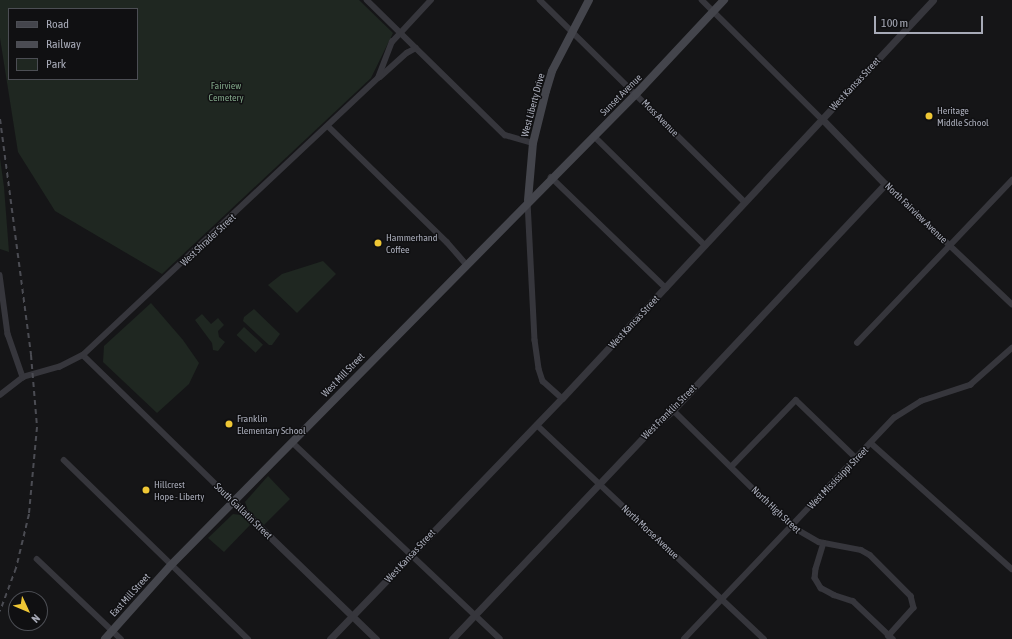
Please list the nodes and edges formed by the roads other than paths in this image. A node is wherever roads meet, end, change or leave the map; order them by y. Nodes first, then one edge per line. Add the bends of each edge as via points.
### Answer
1 (367, 0) edge
2 (431, 0) edge
3 (540, 0) edge
4 (589, 0) edge
5 (702, 0) edge
6 (724, 0) edge
7 (933, 0) edge
8 (713, 12) junction
9 (400, 32) junction
10 (573, 32) junction
11 (416, 48) junction
12 (378, 78) junction
13 (636, 94) junction
14 (822, 119) junction
15 (329, 127) junction
16 (594, 136) junction
17 (533, 143) junction
18 (551, 177) junction
19 (1012, 180) edge
20 (885, 184) junction
21 (528, 200) junction
22 (745, 202) junction
23 (706, 245) junction
24 (950, 245) junction
25 (466, 264) junction
26 (0, 275) edge
27 (666, 288) junction
28 (1012, 304) edge
29 (857, 343) dead end
30 (1012, 348) edge
31 (83, 355) junction
32 (23, 377) junction
33 (0, 395) edge
34 (562, 398) junction
35 (673, 410) junction
36 (537, 425) junction
37 (292, 442) junction
38 (871, 443) junction
39 (856, 458) junction
40 (64, 460) dead end
41 (731, 467) junction
42 (599, 484) junction
43 (233, 501) junction
44 (791, 526) junction
45 (824, 543) junction
46 (411, 555) junction
47 (37, 558) dead end
48 (171, 565) junction
49 (1012, 569) edge
50 (722, 600) junction
51 (475, 615) junction
52 (352, 617) junction
53 (112, 631) junction
54 (891, 637) edge
55 (105, 639) edge
56 (121, 639) edge
57 (248, 639) edge
58 (330, 639) edge
59 (376, 639) edge
60 (452, 639) edge
61 (500, 639) edge
62 (684, 639) edge
63 (764, 639) edge

1 - 9 street
2 - 9 street, West Shrader Street
3 - 10 street, Moss Avenue
4 - 10 main road, West Liberty Drive
5 - 8 street
6 - 8 main road, Sunset Avenue
7 - 14 street, West Kansas Street
8 - 13 main road, Sunset Avenue
8 - 14 street
9 - 11 street
9 - 12 street, West Shrader Street via 392,42
10 - 13 street, Moss Avenue
10 - 17 main road, West Liberty Drive via 552,71
11 - 12 street, West Shrader Street via 407,52
11 - 17 street via 505,135
12 - 15 street, West Shrader Street
13 - 16 main road, Sunset Avenue
13 - 22 street, Moss Avenue
14 - 20 street, North Fairview Avenue
14 - 22 street, West Kansas Street
15 - 25 street via 447,242
15 - 31 street, West Shrader Street
16 - 18 main road, Sunset Avenue
16 - 23 street
17 - 21 main road, West Liberty Drive
18 - 21 main road, Sunset Avenue
18 - 27 street
19 - 24 street
20 - 24 street, North Fairview Avenue
20 - 35 street, West Franklin Street
21 - 25 main road, West Mill Street
21 - 34 street via 535,340 539,370 543,381
22 - 23 street, West Kansas Street
23 - 27 street, West Kansas Street
24 - 28 street, North Fairview Avenue
24 - 29 street
25 - 37 main road, West Mill Street
26 - 32 street via 8,334
27 - 34 street, West Kansas Street
30 - 38 street, West Mississippi Street via 970,385 921,401 894,418
31 - 32 street, West Shrader Street via 59,367
31 - 43 street, South Gallatin Street
32 - 33 street
34 - 36 street, West Kansas Street
35 - 41 street, North High Street
35 - 42 street, West Franklin Street via 653,427
36 - 42 street, North Morse Avenue
36 - 46 street, West Kansas Street
37 - 43 main road, West Mill Street
37 - 46 street
38 - 39 street, West Mississippi Street
38 - 49 street
39 - 41 street via 796,400
39 - 44 street, West Mississippi Street
40 - 48 street
41 - 44 street, North High Street
42 - 50 street, North Morse Avenue
42 - 51 street, West Franklin Street
43 - 48 main road, West Mill Street
43 - 52 street, South Gallatin Street
44 - 45 street, North High Street via 802,534
44 - 50 street, West Mississippi Street
45 - 54 street via 815,578 821,588 834,596 853,602
45 - 54 street, North High Street via 861,550 870,555 911,596 914,608
46 - 51 street
46 - 52 street, West Kansas Street
47 - 53 street
48 - 53 main road, East Mill Street
48 - 57 street
50 - 62 street, West Mississippi Street
50 - 63 street, North Morse Avenue
51 - 60 street, West Franklin Street
51 - 61 street
52 - 58 street, West Kansas Street
52 - 59 street, South Gallatin Street
53 - 55 main road, East Mill Street
53 - 56 street

